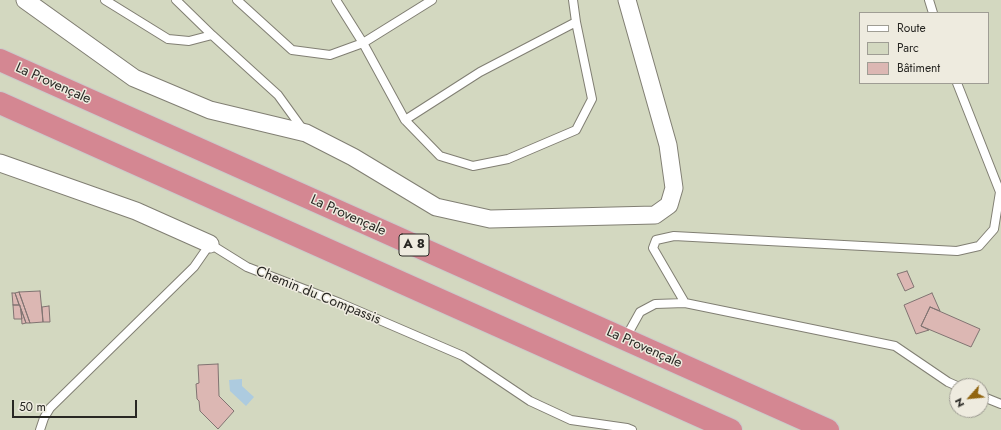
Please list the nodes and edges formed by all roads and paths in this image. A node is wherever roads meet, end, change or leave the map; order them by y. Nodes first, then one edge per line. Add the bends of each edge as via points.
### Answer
1 (25, 0) edge
2 (105, 0) edge
3 (176, 0) edge
4 (237, 0) edge
5 (336, 0) edge
6 (432, 0) edge
7 (573, 0) edge
8 (627, 0) edge
9 (929, 0) edge
10 (933, 12) edge
11 (576, 22) junction
12 (212, 35) junction
13 (363, 43) junction
14 (0, 60) edge
15 (957, 84) edge
16 (0, 103) edge
17 (405, 120) junction
18 (306, 133) junction
19 (0, 163) edge
20 (210, 244) junction
21 (685, 303) junction
22 (624, 339) junction
23 (949, 382) edge
24 (989, 399) edge
25 (1001, 404) edge
26 (40, 430) edge
27 (632, 430) edge
28 (731, 430) edge
29 (828, 430) edge

1 - 18 street via 134,78 210,110
2 - 12 lane via 168,39 189,41
3 - 12 lane
4 - 13 lane via 292,50 330,55
5 - 13 lane
6 - 13 lane
7 - 11 lane
8 - 18 street via 668,145 674,188 669,205 655,215 490,219 436,207 353,157
9 - 10 lane
11 - 17 lane via 480,72
11 - 17 lane via 592,99 576,130 508,159 473,166 440,156
12 - 18 lane via 278,95
13 - 17 lane
14 - 22 highway, La Provençale / A 8
15 - 21 lane via 1000,192 994,229 979,246 957,251 674,236 656,240 653,248
16 - 28 highway
19 - 20 street, Chemin du Compassis via 136,212
20 - 26 lane via 194,267 50,408
20 - 27 lane, Chemin du Compassis via 247,267 340,303 463,356 530,401 571,420
21 - 22 lane via 655,304 640,312
21 - 23 lane via 895,346
22 - 29 highway, La Provençale / A 8
24 - 25 lane

